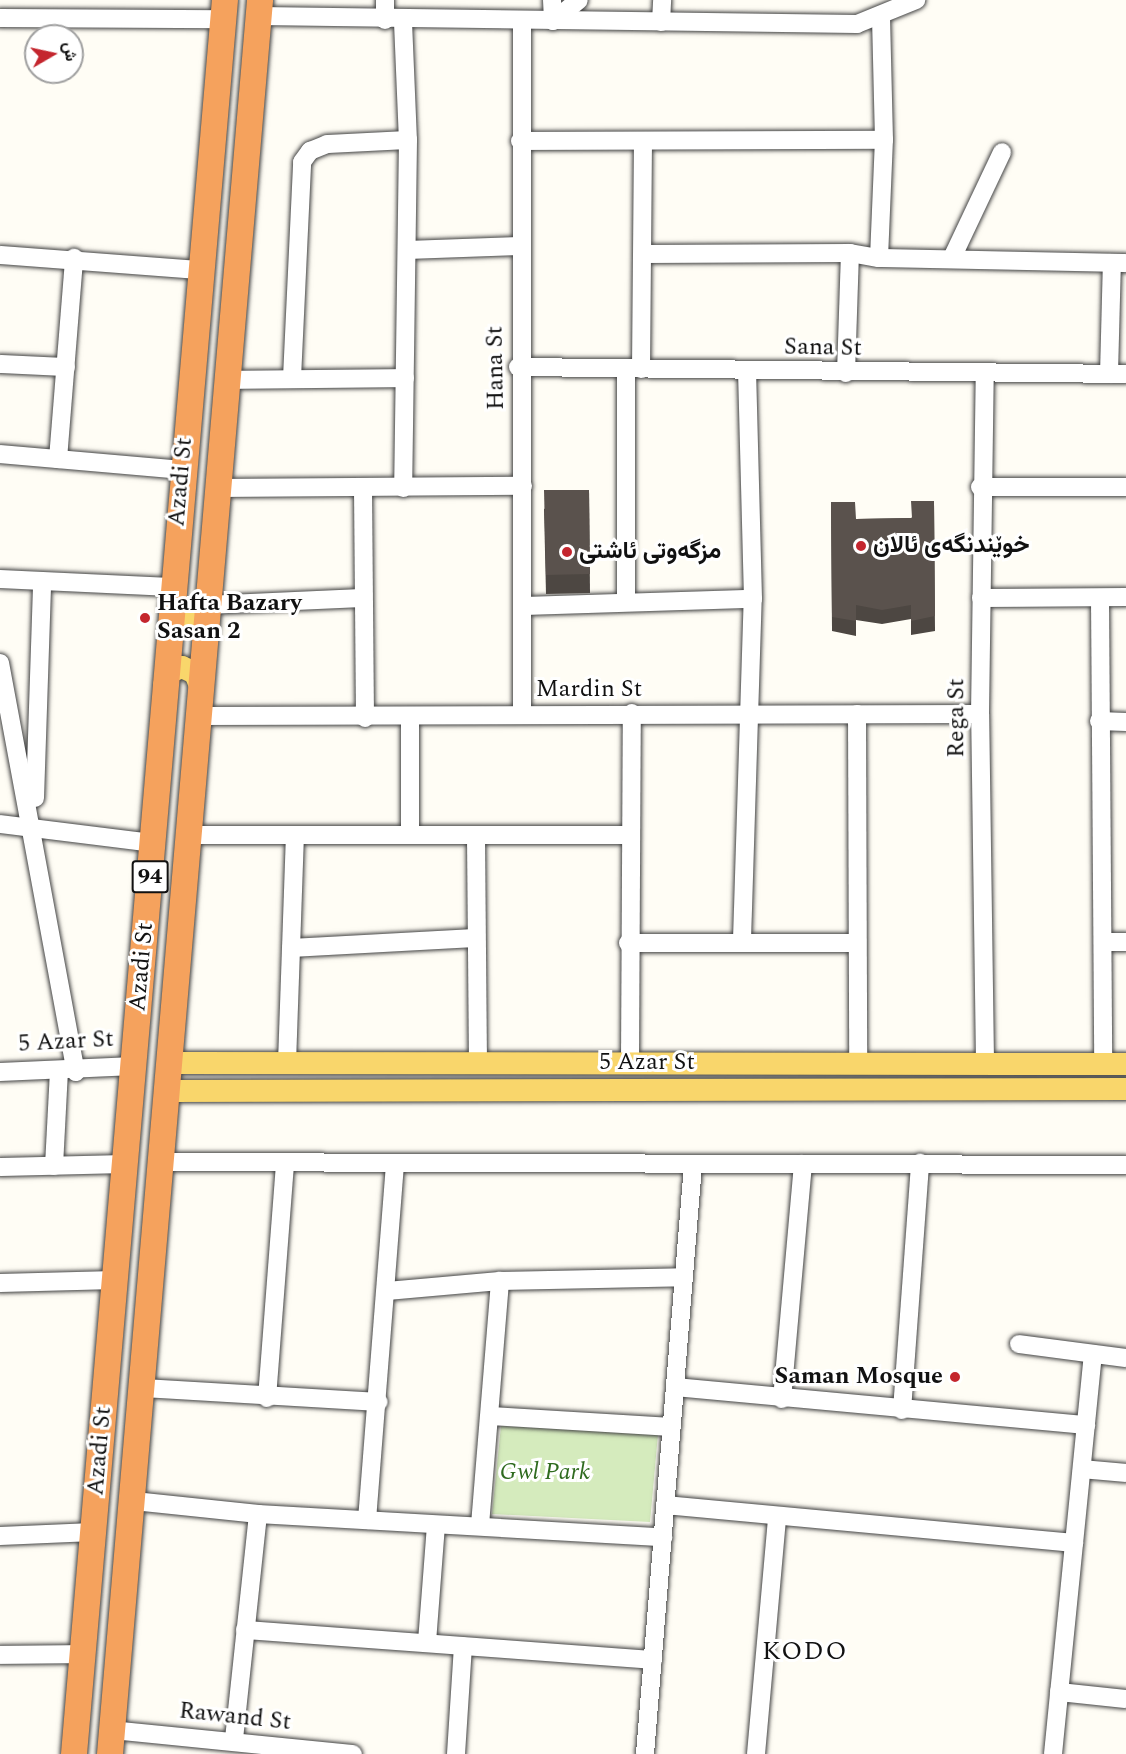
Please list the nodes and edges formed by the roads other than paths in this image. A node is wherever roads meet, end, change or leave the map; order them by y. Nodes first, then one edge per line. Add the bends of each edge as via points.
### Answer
1 (385, 0) edge
2 (552, 0) edge
3 (579, 0) edge
4 (662, 0) edge
5 (908, 3) edge
6 (259, 8) edge
7 (225, 9) edge
8 (881, 15) junction
9 (0, 18) edge
10 (394, 21) junction
11 (522, 21) junction
12 (553, 21) junction
13 (661, 22) junction
14 (408, 140) junction
15 (884, 140) junction
16 (520, 141) junction
17 (643, 142) junction
18 (1002, 152) dead end
19 (519, 246) junction
20 (407, 250) junction
21 (644, 254) junction
22 (850, 254) junction
23 (0, 255) edge
24 (74, 258) junction
25 (879, 258) junction
26 (952, 258) junction
27 (1119, 263) edge
28 (199, 270) junction
29 (0, 364) edge
30 (66, 367) junction
31 (518, 368) junction
32 (633, 370) junction
33 (747, 371) junction
34 (846, 373) junction
35 (1117, 374) edge
36 (985, 375) junction
37 (292, 378) junction
38 (405, 378) junction
39 (227, 380) junction
40 (0, 454) edge
41 (58, 459) junction
42 (182, 470) junction
43 (523, 486) junction
44 (980, 487) junction
45 (1126, 487) edge
46 (216, 488) junction
47 (363, 488) junction
48 (403, 488) junction
49 (0, 579) edge
50 (42, 582) junction
51 (171, 596) junction
52 (1126, 597) edge
53 (362, 598) junction
54 (981, 598) junction
55 (1100, 598) junction
56 (753, 599) junction
57 (626, 602) junction
58 (524, 606) junction
59 (206, 608) junction
60 (0, 663) edge
61 (164, 685) junction
62 (200, 686) junction
63 (632, 713) junction
64 (522, 714) junction
65 (856, 714) junction
66 (980, 714) junction
67 (197, 716) junction
68 (365, 718) junction
69 (749, 718) junction
70 (410, 719) junction
71 (1099, 721) junction
72 (1126, 722) edge
73 (0, 824) edge
74 (34, 830) junction
75 (410, 833) junction
76 (188, 835) junction
77 (295, 835) junction
78 (476, 836) junction
79 (627, 836) junction
80 (153, 843) junction
81 (475, 938) junction
82 (742, 940) junction
83 (1102, 942) junction
84 (1126, 942) edge
85 (628, 943) junction
86 (857, 943) junction
87 (291, 948) junction
88 (630, 1062) junction
89 (703, 1062) junction
90 (858, 1062) junction
91 (985, 1062) junction
92 (170, 1063) junction
93 (287, 1063) junction
94 (478, 1063) junction
95 (1103, 1064) junction
96 (1126, 1064) edge
97 (134, 1066) junction
98 (0, 1072) edge
99 (67, 1072) junction
100 (1126, 1089) edge
101 (702, 1090) junction
102 (168, 1091) junction
103 (163, 1161) junction
104 (285, 1163) junction
105 (920, 1163) junction
106 (126, 1164) junction
107 (803, 1164) junction
108 (395, 1165) junction
109 (693, 1165) junction
110 (1126, 1165) edge
111 (54, 1166) junction
112 (0, 1167) edge
113 (684, 1276) junction
114 (115, 1280) junction
115 (500, 1281) junction
116 (0, 1283) edge
117 (387, 1291) junction
118 (1019, 1344) dead end
119 (1094, 1354) junction
120 (1126, 1358) edge
121 (675, 1387) junction
122 (144, 1388) junction
123 (267, 1398) junction
124 (782, 1399) junction
125 (379, 1402) junction
126 (902, 1410) junction
127 (490, 1416) junction
128 (1086, 1425) junction
129 (672, 1427) junction
130 (1082, 1469) junction
131 (1126, 1473) edge
132 (134, 1501) junction
133 (665, 1505) junction
134 (258, 1514) junction
135 (777, 1517) junction
136 (368, 1520) junction
137 (436, 1525) junction
138 (480, 1525) junction
139 (93, 1532) junction
140 (0, 1536) edge
141 (663, 1537) junction
142 (1074, 1543) junction
143 (89, 1576) junction
144 (126, 1577) junction
145 (245, 1630) junction
146 (427, 1642) junction
147 (463, 1646) junction
148 (120, 1648) junction
149 (83, 1651) junction
150 (0, 1655) edge
151 (653, 1660) junction
152 (1059, 1692) junction
153 (1126, 1699) edge
154 (234, 1740) junction
155 (111, 1742) edge
156 (74, 1754) edge
157 (353, 1754) edge
158 (456, 1754) edge
159 (645, 1754) edge
160 (756, 1754) edge
161 (1053, 1754) edge

1 - 10 street
2 - 12 street
3 - 12 street
4 - 13 street
5 - 8 street
6 - 10 street
6 - 39 highway, Azadi St
7 - 9 street
7 - 28 highway, Azadi St / 94
8 - 13 street via 857,24
8 - 15 street
10 - 11 street
10 - 14 street
11 - 12 street
11 - 16 street, Hana St
12 - 13 street
14 - 20 street
14 - 37 street via 327,144 310,151 302,162
15 - 17 street
15 - 25 street
16 - 17 street
16 - 19 street, Hana St
17 - 21 street
18 - 26 street
19 - 20 street
19 - 31 street, Hana St
20 - 38 street
21 - 22 street
21 - 32 street
22 - 25 street
22 - 34 street
23 - 24 street
24 - 28 street
24 - 30 street
25 - 26 street
26 - 27 street
27 - 35 street
28 - 42 highway, Azadi St / 94
29 - 30 street
30 - 41 street
31 - 32 street, Sana St
31 - 43 street, Hana St
32 - 33 street, Sana St
32 - 57 street
33 - 34 street, Sana St
33 - 56 street
34 - 36 street, Sana St
35 - 36 street, Sana St
36 - 44 street, Rega St
37 - 38 street
37 - 39 street
38 - 48 street
39 - 46 highway, Azadi St
40 - 41 street
41 - 42 street
42 - 51 highway, Azadi St / 94
43 - 48 street
43 - 58 street, Hana St
44 - 45 street
44 - 54 street, Rega St
46 - 47 street
46 - 59 highway, Azadi St
47 - 48 street
47 - 53 street
49 - 50 street
50 - 51 street
50 - 74 street
51 - 59 main road via 186,623
51 - 61 highway, Azadi St / 94
52 - 55 street
53 - 59 street
53 - 68 street
54 - 55 street
54 - 66 street, Rega St
55 - 71 street
56 - 57 street
56 - 69 street
57 - 58 street
58 - 64 street, Hana St
59 - 62 highway, Azadi St
60 - 74 street
61 - 62 main road via 170,672 183,667 195,673
61 - 80 highway, Azadi St / 94
62 - 67 highway, Azadi St
63 - 64 street, Mardin St
63 - 69 street, Mardin St
63 - 79 street
64 - 70 street, Mardin St
65 - 66 street, Mardin St
65 - 69 street, Mardin St
65 - 86 street
66 - 91 street, Rega St
67 - 68 street, Mardin St
67 - 76 highway, Azadi St
68 - 70 street, Mardin St
69 - 82 street
70 - 75 street
71 - 72 street
71 - 83 street
73 - 74 street
74 - 80 street
74 - 99 street
75 - 77 street
75 - 78 street
76 - 77 street
76 - 92 highway, Azadi St
77 - 87 street
78 - 79 street
78 - 81 street
79 - 85 street
80 - 97 highway, Azadi St / 94
81 - 87 street
81 - 94 street
82 - 85 street
82 - 86 street
83 - 84 street
83 - 95 street
85 - 88 street
86 - 90 street
87 - 93 street
88 - 89 main road, 5 Azar St
88 - 94 main road, 5 Azar St
89 - 90 main road, 5 Azar St
89 - 101 main road
90 - 91 main road, 5 Azar St
91 - 95 main road, 5 Azar St
92 - 93 main road, 5 Azar St
92 - 102 highway, Azadi St
93 - 94 main road, 5 Azar St
95 - 96 main road, 5 Azar St
97 - 99 street, 5 Azar St
97 - 106 highway, Azadi St / 94
98 - 99 street, 5 Azar St
99 - 111 street
100 - 101 main road, 5 Azar St
101 - 102 main road, 5 Azar St
102 - 103 highway, Azadi St
103 - 104 street
103 - 122 highway, Azadi St
104 - 108 street
104 - 123 street
105 - 107 street
105 - 110 street
105 - 126 street
106 - 111 street
106 - 114 highway, Azadi St / 94
107 - 109 street
107 - 124 street
108 - 109 street
108 - 117 street
109 - 113 street
111 - 112 street
113 - 115 street
113 - 121 street
114 - 116 street
114 - 139 highway, Azadi St / 94
115 - 117 street
115 - 127 street
117 - 125 street
118 - 119 street
119 - 120 street
119 - 128 street
121 - 124 street
121 - 129 street
122 - 123 street
122 - 132 highway, Azadi St
123 - 125 street
124 - 126 street
125 - 136 street
126 - 128 street
127 - 129 street
127 - 138 street
128 - 130 street
129 - 133 street
130 - 131 street
130 - 142 street
132 - 134 street
132 - 144 highway, Azadi St
133 - 135 street
133 - 141 street
134 - 136 street
134 - 145 street
135 - 142 street
135 - 160 street
136 - 137 street
137 - 138 street
137 - 146 street
138 - 141 street
139 - 140 street
139 - 143 highway, Azadi St / 94
141 - 151 street
142 - 152 street
143 - 144 highway via 111,1587
143 - 149 highway, Azadi St / 94
144 - 148 highway, Azadi St
145 - 146 street
145 - 154 street
146 - 147 street
147 - 151 street
147 - 158 street
148 - 149 highway via 110,1635 99,1633
148 - 155 highway, Azadi St
149 - 150 street
149 - 156 highway, Azadi St / 94
151 - 159 street
152 - 153 street
152 - 161 street
154 - 155 street, Rawand St
154 - 157 street, Rawand St

